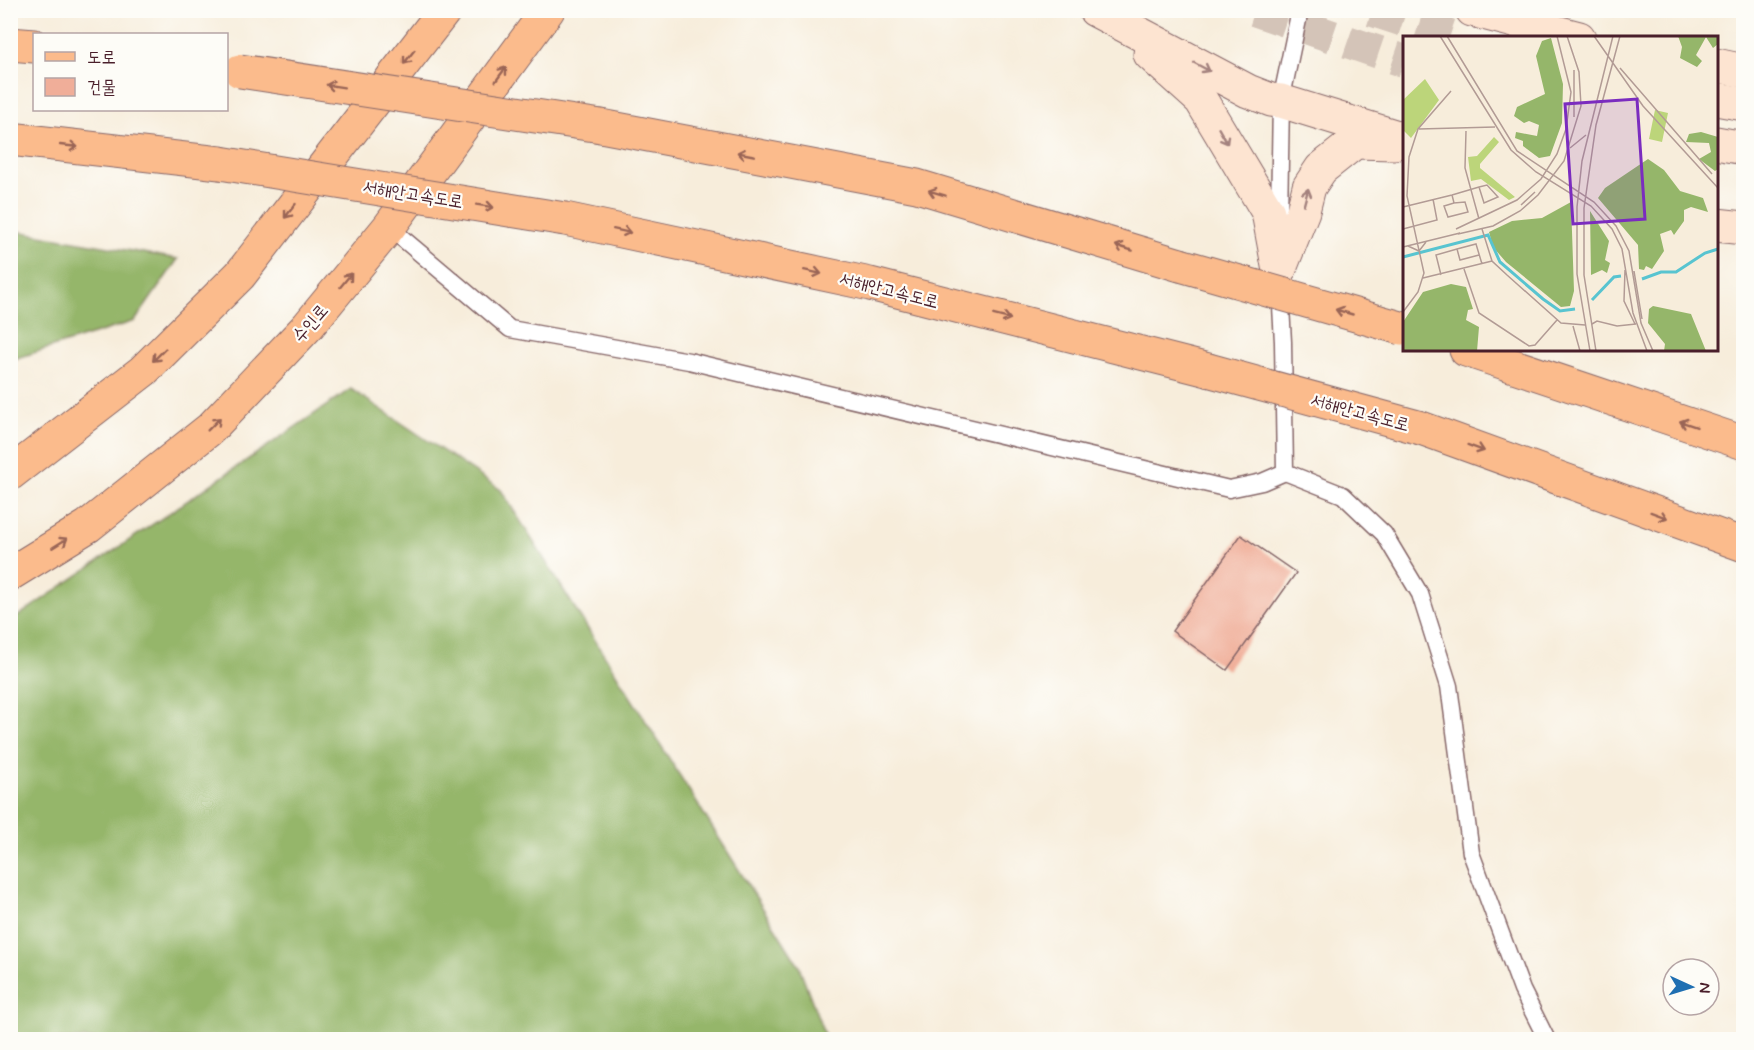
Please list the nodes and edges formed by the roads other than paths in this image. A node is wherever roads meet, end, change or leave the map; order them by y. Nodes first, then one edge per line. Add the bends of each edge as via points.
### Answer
1 (445, 10) edge
2 (548, 10) edge
3 (1300, 10) edge
4 (1472, 10) edge
5 (1103, 15) edge
6 (1571, 36) edge
7 (10, 44) edge
8 (33, 46) edge
9 (1718, 66) edge
10 (233, 70) edge
11 (1743, 71) edge
12 (1718, 99) edge
13 (1281, 101) junction
14 (1743, 104) edge
15 (10, 140) edge
16 (1403, 141) edge
17 (1403, 141) edge
18 (1718, 143) edge
19 (1743, 148) edge
20 (1718, 225) edge
21 (389, 227) junction
22 (1743, 228) edge
23 (1279, 271) junction
24 (1403, 328) edge
25 (1469, 351) edge
26 (1743, 443) edge
27 (1285, 471) junction
28 (10, 474) edge
29 (1743, 545) edge
30 (10, 574) edge
31 (1547, 1040) edge

1 -> 28 main road via 240,275 143,371
21 -> 2 main road, 수인로
3 - 13 lane
4 - 6 main road
5 -> 13 main road via 1248,91
5 -> 23 main road via 1202,100 1268,212
7 - 8 main road
9 - 11 main road
24 -> 10 main road, bridge via 917,186 601,126
12 - 14 main road
13 - 16 main road
13 - 23 lane
15 -> 29 main road, 서해안고속도로, bridge via 220,163 565,219 870,284 1421,428
23 -> 17 main road via 1309,187 1321,170 1355,142
18 - 19 main road
20 - 22 main road
21 - 27 lane via 510,329 689,361 1229,489 1262,482
30 -> 21 main road, 수인로 via 88,526 210,429 308,326
23 - 27 lane
26 -> 25 main road
27 - 31 lane via 1343,495 1384,534 1420,594 1449,686 1471,853 1522,990

